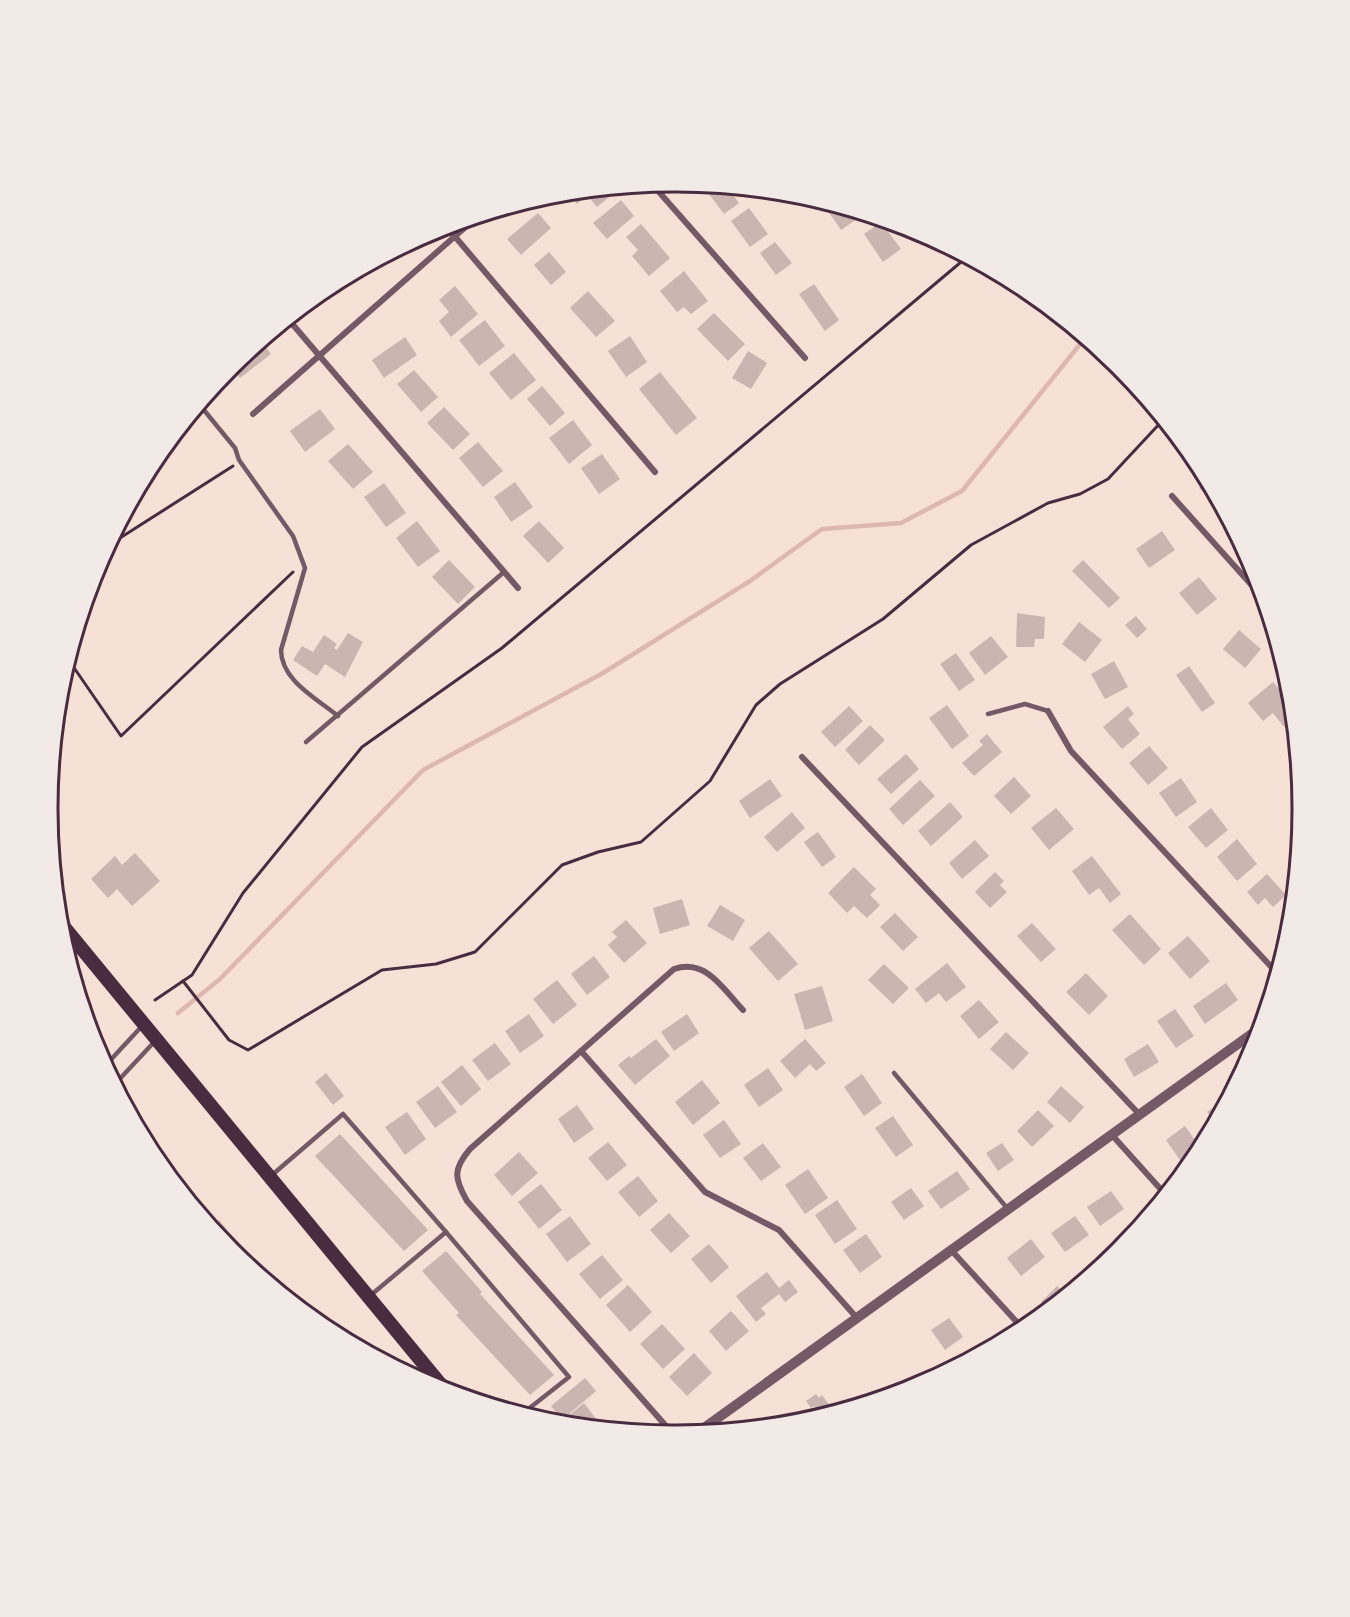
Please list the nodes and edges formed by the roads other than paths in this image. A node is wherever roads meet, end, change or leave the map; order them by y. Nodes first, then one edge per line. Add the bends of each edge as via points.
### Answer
1 (659, 192) edge
2 (462, 230) edge
3 (453, 234) edge
4 (455, 237) junction
5 (293, 325) edge
6 (320, 355) junction
7 (805, 357) dead end
8 (204, 410) edge
9 (253, 414) dead end
10 (655, 472) dead end
11 (1172, 496) dead end
12 (504, 572) junction
13 (1248, 581) edge
14 (518, 588) dead end
15 (1048, 711) joint
16 (988, 714) dead end
17 (338, 716) junction
18 (306, 742) dead end
19 (802, 757) dead end
20 (72, 937) edge
21 (1271, 966) edge
22 (743, 1010) dead end
23 (144, 1024) junction
24 (1248, 1037) edge
25 (156, 1040) junction
26 (581, 1051) junction
27 (112, 1059) edge
28 (894, 1073) dead end
29 (121, 1078) edge
30 (1140, 1115) junction
31 (1112, 1135) junction
32 (270, 1176) junction
33 (1161, 1188) edge
34 (1008, 1210) junction
35 (446, 1232) junction
36 (952, 1251) junction
37 (369, 1297) junction
38 (858, 1318) junction
39 (1017, 1322) edge
40 (433, 1375) edge
41 (530, 1407) edge
42 (709, 1424) edge
43 (665, 1425) edge

1 - 7 street
2 - 4 street
3 - 4 street
4 - 6 street
4 - 10 street
5 - 6 street
6 - 9 street
6 - 12 street
8 - 17 lane via 235,447 240,462 293,536 305,568 281,661 286,674
11 - 13 street
12 - 14 street
12 - 17 lane
15 - 16 lane via 1025,704
15 - 21 street via 1071,751
17 - 18 lane
19 - 30 street
20 - 23 main road
22 - 26 street via 709,973 686,965 662,977
23 - 25 main road
23 - 27 lane
24 - 30 street
25 - 29 lane
25 - 32 main road
26 - 38 street via 705,1192 779,1230
26 - 43 street via 470,1149 458,1162 456,1175 467,1201
28 - 34 lane
30 - 31 street
31 - 33 street
31 - 34 street
32 - 35 lane via 343,1114
32 - 37 main road
34 - 36 street
35 - 37 lane
35 - 41 lane via 569,1377
36 - 38 street
36 - 39 street
37 - 40 main road
38 - 42 street

